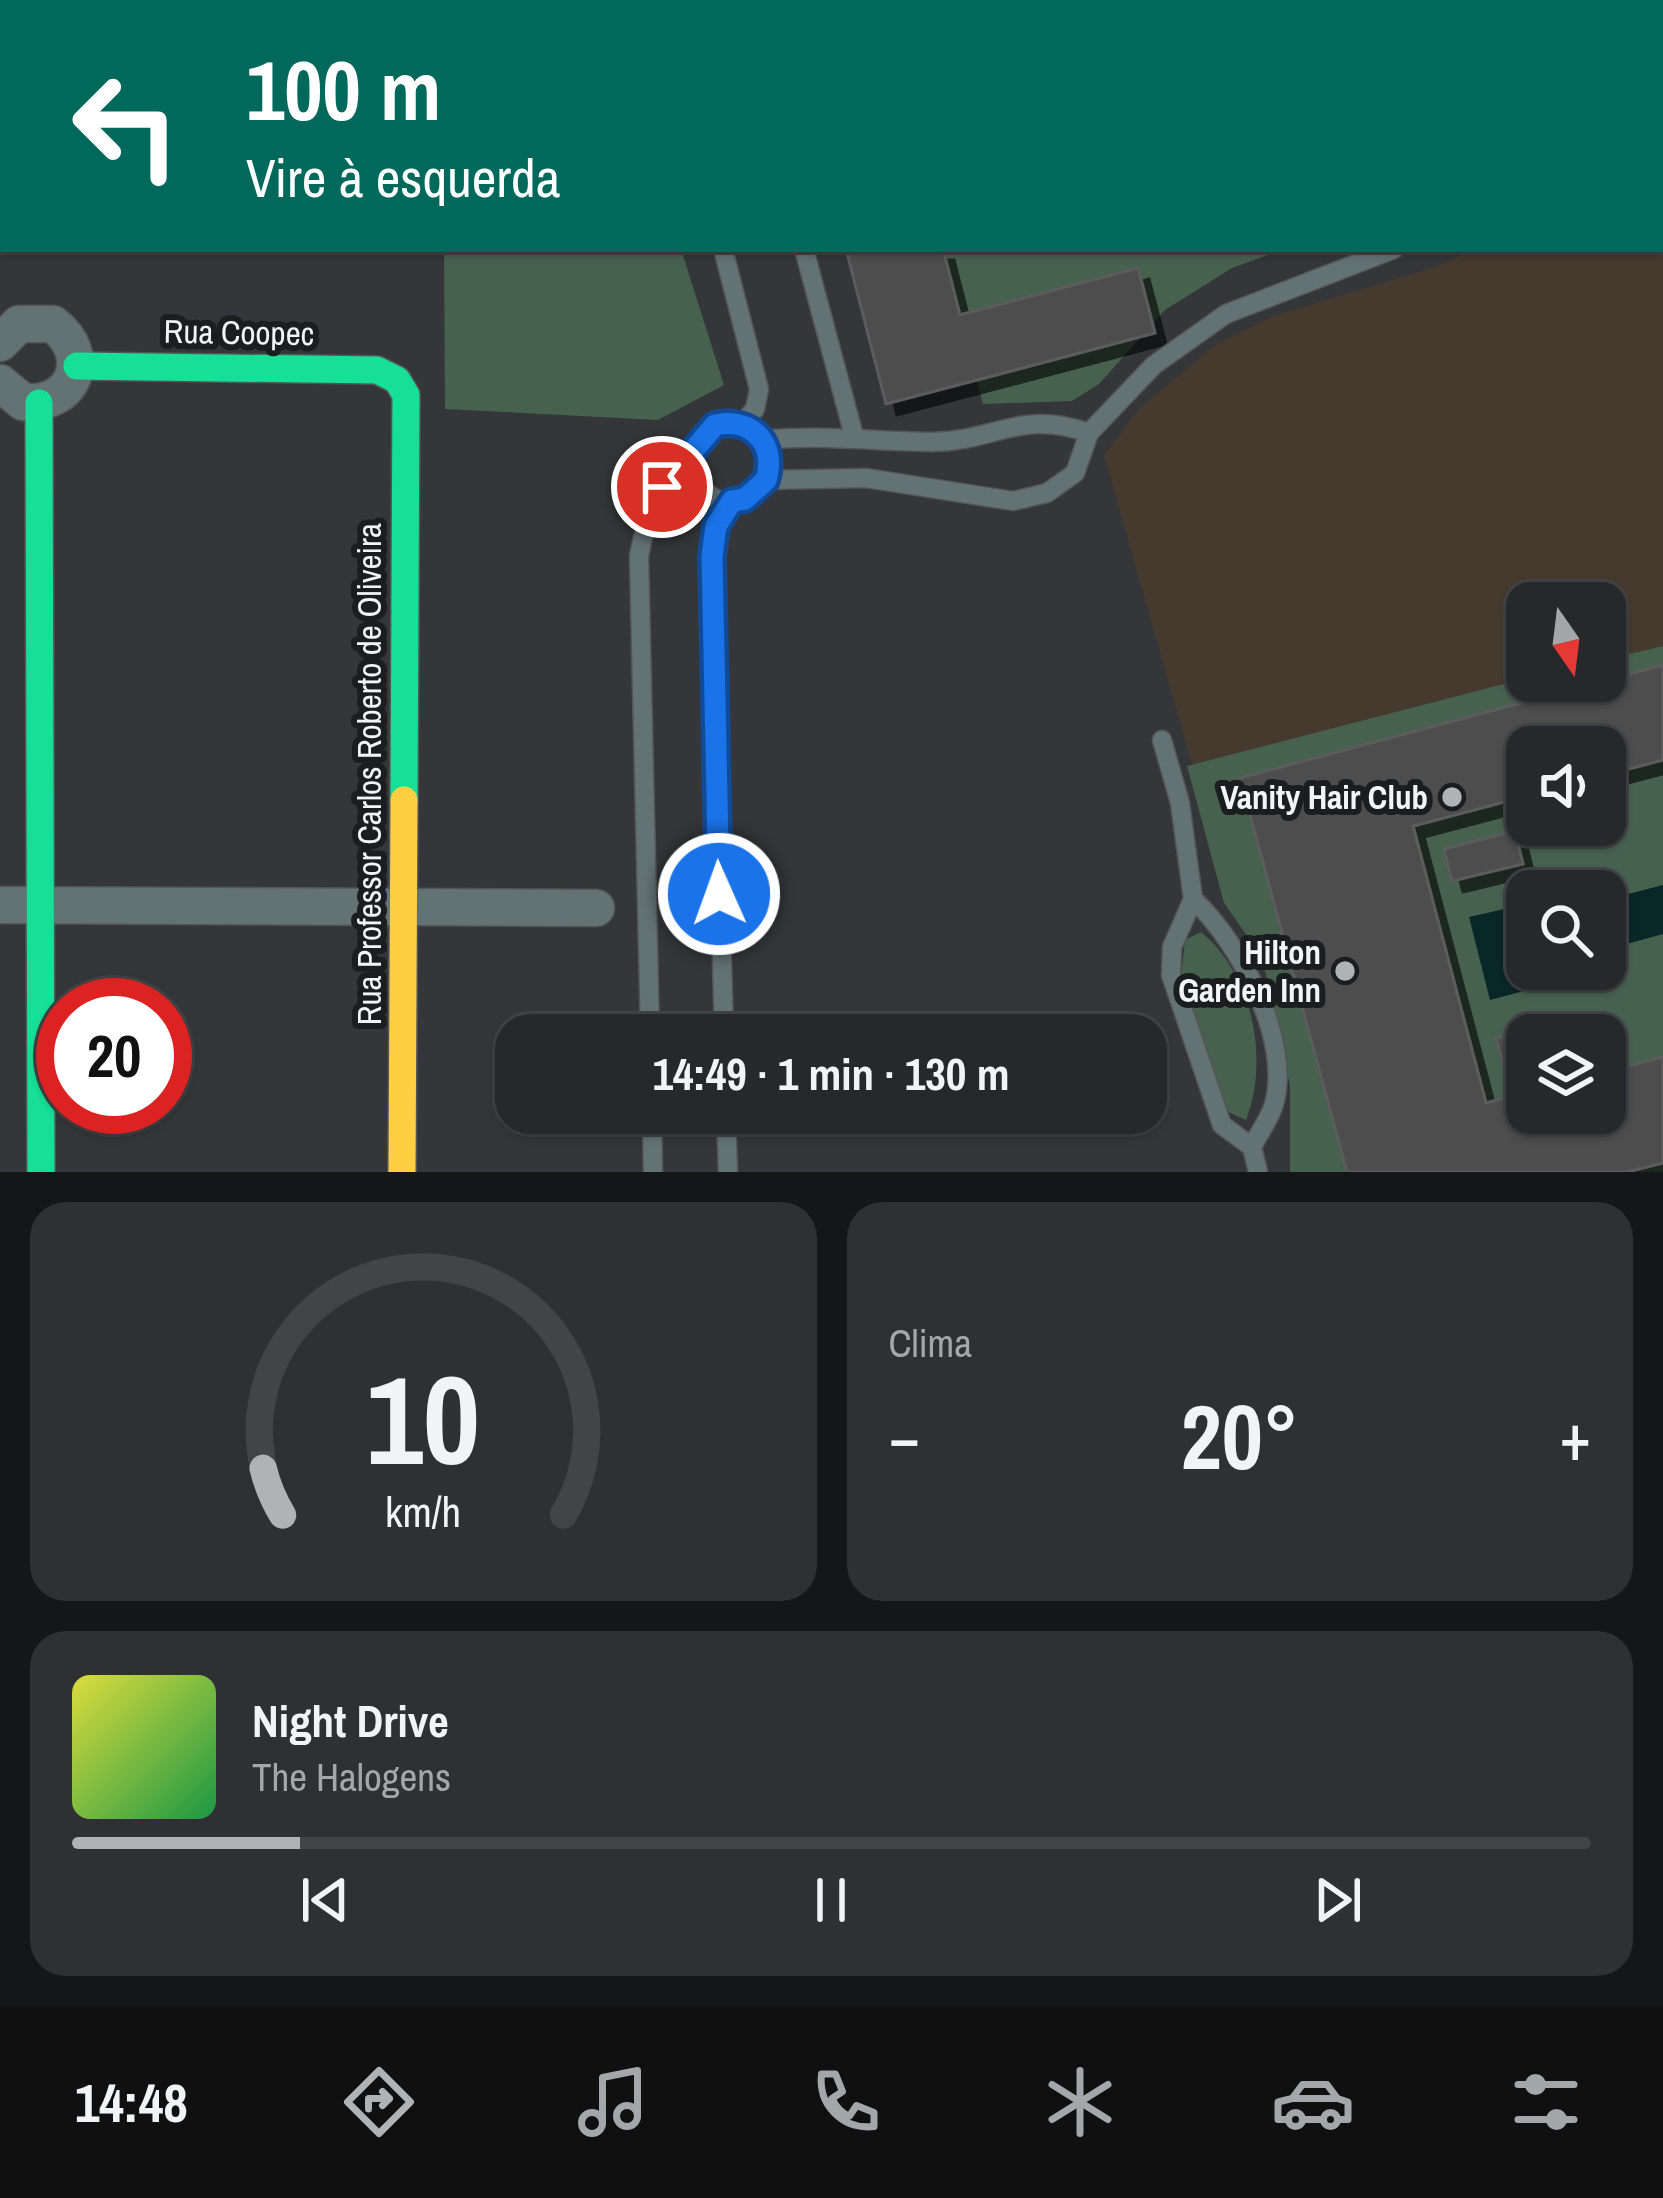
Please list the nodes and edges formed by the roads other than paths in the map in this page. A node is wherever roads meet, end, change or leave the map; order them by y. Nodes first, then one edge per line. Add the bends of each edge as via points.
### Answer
1 (724, 252) edge
2 (805, 252) edge
3 (1386, 252) edge
4 (0, 343) edge
5 (77, 366) junction
6 (397, 380) joint
7 (0, 383) edge
8 (38, 403) junction
9 (742, 424) junction
10 (1089, 433) junction
11 (854, 436) junction
12 (764, 440) junction
13 (691, 456) junction
14 (766, 480) junction
15 (732, 501) junction
16 (1162, 740) dead end
17 (1193, 899) junction
18 (0, 905) edge
19 (43, 905) junction
20 (405, 907) junction
21 (596, 908) dead end
22 (650, 1014) edge
23 (723, 1014) edge
24 (652, 1134) edge
25 (727, 1134) edge
26 (1252, 1147) junction
27 (41, 1172) edge
28 (402, 1172) edge
29 (653, 1172) edge
30 (728, 1172) edge
31 (1258, 1172) edge

1 - 9 lane via 759,389
2 - 11 lane
3 - 10 lane via 1226,314 1154,365
4 - 5 street via 19,324 53,324 76,350
5 - 6 street, Rua Coopec via 377,370
5 - 8 street via 60,396
6 - 20 street, Rua Professor Carlos Roberto de Oliveira via 406,395
7 - 8 street via 23,402
8 - 19 street
9 - 12 lane
9 - 13 lane via 715,425
10 - 11 lane via 1054,421 937,442
10 - 14 lane via 1075,473 1047,493 1013,501 866,478
11 - 12 lane
12 - 14 lane
13 - 15 lane via 706,493
13 - 22 lane via 646,515 639,556
14 - 15 lane
15 - 23 lane via 716,526 712,556
16 - 17 lane
17 - 26 lane via 1172,947 1171,975 1222,1125
17 - 26 lane via 1247,965 1275,1057 1274,1103
18 - 19 street
19 - 20 street
19 - 27 street
20 - 21 street
20 - 28 street, Rua Professor Carlos Roberto de Oliveira
24 - 29 lane
25 - 30 lane
26 - 31 lane

